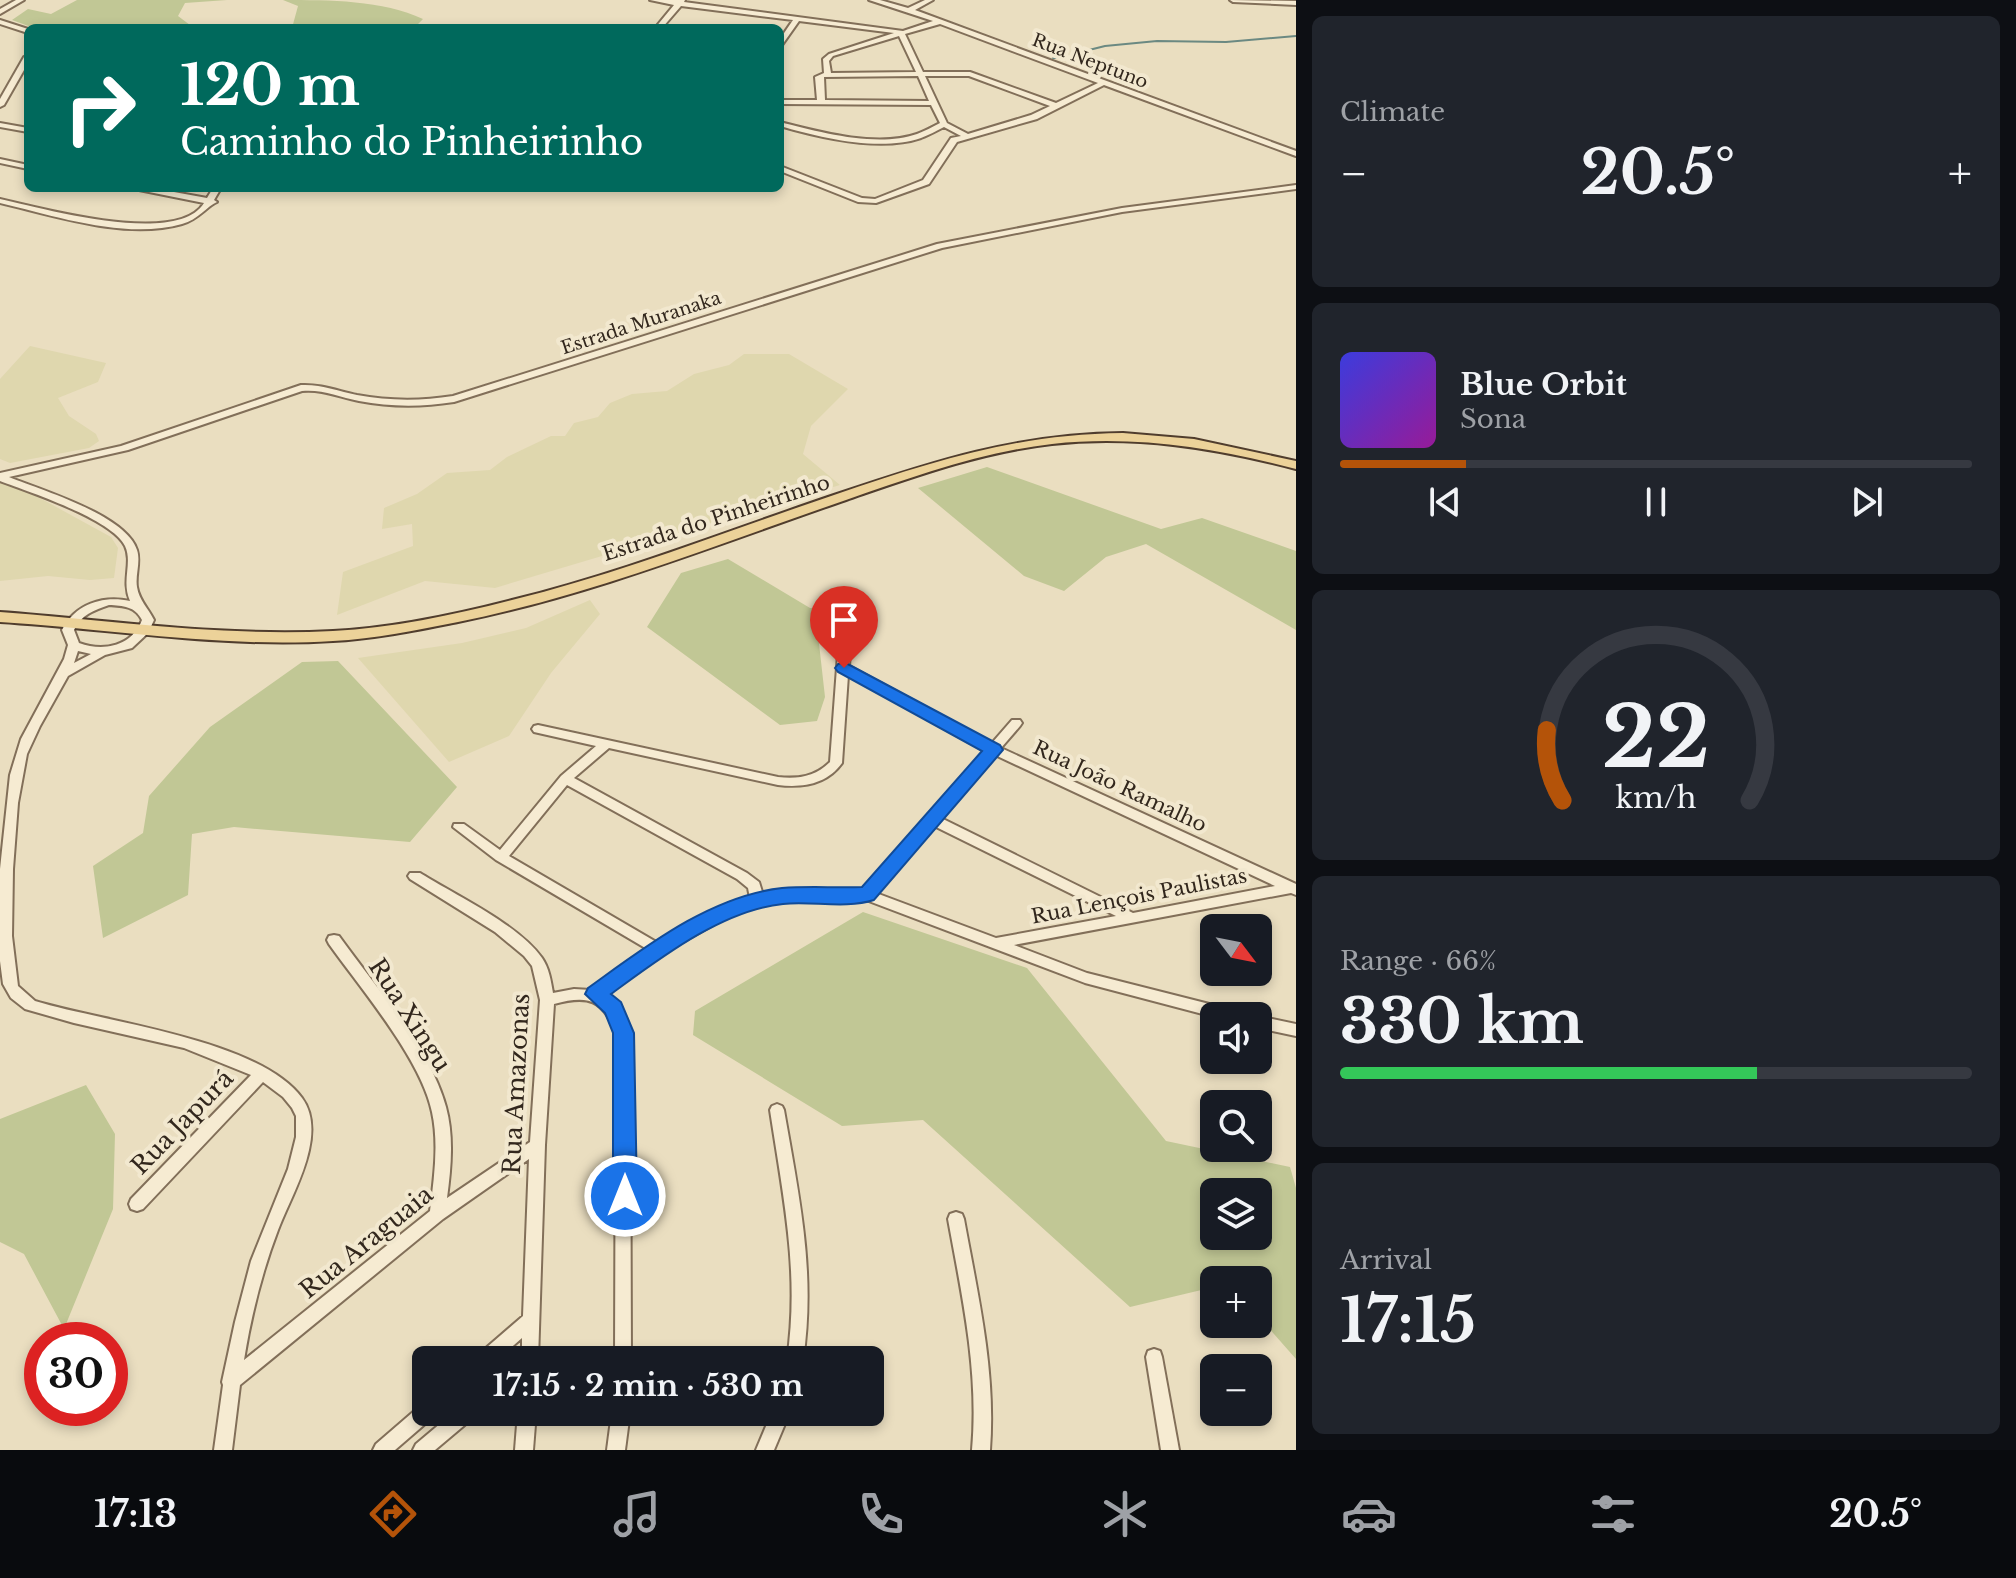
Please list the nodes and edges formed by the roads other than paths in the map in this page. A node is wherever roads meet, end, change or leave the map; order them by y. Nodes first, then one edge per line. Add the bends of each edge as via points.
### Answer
1 (21, 0) edge
2 (653, 0) edge
3 (862, 0) edge
4 (930, 0) edge
5 (1233, 0) edge
6 (873, 1) edge
7 (680, 2) edge
8 (1296, 3) edge
9 (909, 10) junction
10 (0, 12) edge
11 (798, 18) junction
12 (0, 22) edge
13 (938, 22) junction
14 (661, 24) edge
15 (24, 30) edge
16 (900, 32) junction
17 (784, 37) edge
18 (24, 64) edge
19 (922, 72) junction
20 (828, 74) junction
21 (1103, 83) junction
22 (784, 102) edge
23 (821, 102) junction
24 (933, 103) junction
25 (0, 105) edge
26 (1057, 106) junction
27 (944, 124) junction
28 (0, 125) edge
29 (784, 125) edge
30 (24, 129) edge
31 (965, 135) junction
32 (1296, 154) edge
33 (0, 161) edge
34 (24, 166) edge
35 (784, 170) edge
36 (1296, 187) edge
37 (160, 192) edge
38 (216, 192) edge
39 (0, 201) edge
40 (213, 202) junction
41 (1296, 465) edge
42 (0, 476) edge
43 (129, 576) junction
44 (109, 602) junction
45 (139, 607) junction
46 (0, 617) edge
47 (71, 622) junction
48 (846, 627) dead end
49 (146, 629) junction
50 (74, 645) junction
51 (107, 651) junction
52 (844, 668) junction
53 (65, 673) junction
54 (1016, 723) dead end
55 (538, 729) dead end
56 (606, 744) junction
57 (994, 750) junction
58 (565, 779) junction
59 (933, 820) junction
60 (459, 827) dead end
61 (501, 857) junction
62 (415, 876) dead end
63 (1294, 889) edge
64 (867, 895) junction
65 (757, 900) junction
66 (1130, 917) junction
67 (334, 940) dead end
68 (994, 944) junction
69 (658, 949) junction
70 (595, 994) junction
71 (547, 1000) junction
72 (1200, 1008) edge
73 (1272, 1025) edge
74 (1296, 1030) edge
75 (261, 1074) junction
76 (777, 1110) dead end
77 (537, 1145) junction
78 (137, 1204) dead end
79 (437, 1214) junction
80 (956, 1219) dead end
81 (530, 1321) junction
82 (501, 1346) edge
83 (529, 1346) edge
84 (623, 1346) edge
85 (797, 1346) edge
86 (1154, 1357) dead end
87 (230, 1382) junction
88 (412, 1424) edge
89 (450, 1426) edge
90 (526, 1426) edge
91 (619, 1426) edge
92 (775, 1426) edge
93 (223, 1450) edge
94 (382, 1450) edge
95 (422, 1450) edge
96 (524, 1450) edge
97 (616, 1450) edge
98 (765, 1450) edge
99 (981, 1450) edge
100 (1170, 1450) edge

1 - 10 street
2 - 7 street
3 - 6 street, Rua Neptuno
4 - 9 street
5 - 8 street
6 - 9 street, Rua Neptuno
7 - 11 street
7 - 14 street
9 - 13 street, Rua Neptuno
11 - 16 street
11 - 17 street
12 - 15 street
13 - 16 street
13 - 21 street, Rua Neptuno
16 - 19 street
16 - 20 street via 831,55 825,60
18 - 25 street
19 - 20 street
19 - 24 street
19 - 26 street via 970,74
20 - 23 street via 819,77
21 - 26 street
21 - 32 street, Rua Neptuno
22 - 23 street
23 - 24 street
24 - 27 street
26 - 31 street via 1026,120
27 - 29 street via 900,139 832,136
27 - 31 street
28 - 30 street
31 - 35 street via 947,147 926,182 876,201
33 - 34 street
36 - 42 street, Estrada Muranaka via 1122,210 940,246 454,399 411,404 301,388 124,448
37 - 40 street
38 - 40 street
39 - 40 street via 142,227 193,218
41 - 49 main road, Estrada do Pinheirinho via 1155,440 1099,438 1021,445 962,458 654,561 461,616 322,637
42 - 43 street via 117,530 132,549
43 - 44 street
43 - 45 street
44 - 45 street
44 - 47 street via 87,609
45 - 49 street via 148,620
46 - 47 main road, Estrada do Pinheirinho
47 - 49 main road, Estrada do Pinheirinho
47 - 50 street via 68,630
48 - 52 street
49 - 51 street via 131,643
50 - 51 street
50 - 53 street
51 - 53 street
52 - 56 street via 836,763 812,780 778,781
52 - 57 street, Rua João Ramalho
53 - 75 street via 21,754 10,805 3,936 9,983 30,1005 167,1037
54 - 57 street
55 - 56 street
56 - 58 street
57 - 59 street
57 - 63 street, Rua João Ramalho
58 - 61 street
58 - 65 street via 742,876 754,886
59 - 64 street
59 - 66 street
60 - 61 street
61 - 69 street
62 - 71 street, Rua Amazonas via 529,952 544,980
63 - 66 street, Rua Lençois Paulistas
64 - 65 street
64 - 68 street
65 - 69 street
66 - 68 street, Rua Lençois Paulistas
67 - 79 street, Rua Xingu via 431,1083 439,1106 442,1165
68 - 72 street via 1097,982
69 - 70 street
70 - 71 street
70 - 84 street via 618,1017 625,1056
71 - 77 street, Rua Amazonas
73 - 74 street
75 - 78 street, Rua Japurá
75 - 87 street via 297,1101 303,1141 250,1284
76 - 85 street via 799,1266 802,1305
77 - 79 street, Rua Araguaia
77 - 81 street, Rua Amazonas
79 - 87 street, Rua Araguaia
80 - 99 street via 983,1381
81 - 82 street
81 - 83 street, Rua Amazonas
86 - 100 street
87 - 93 street
88 - 94 street
89 - 95 street
90 - 96 street
91 - 97 street
92 - 98 street

